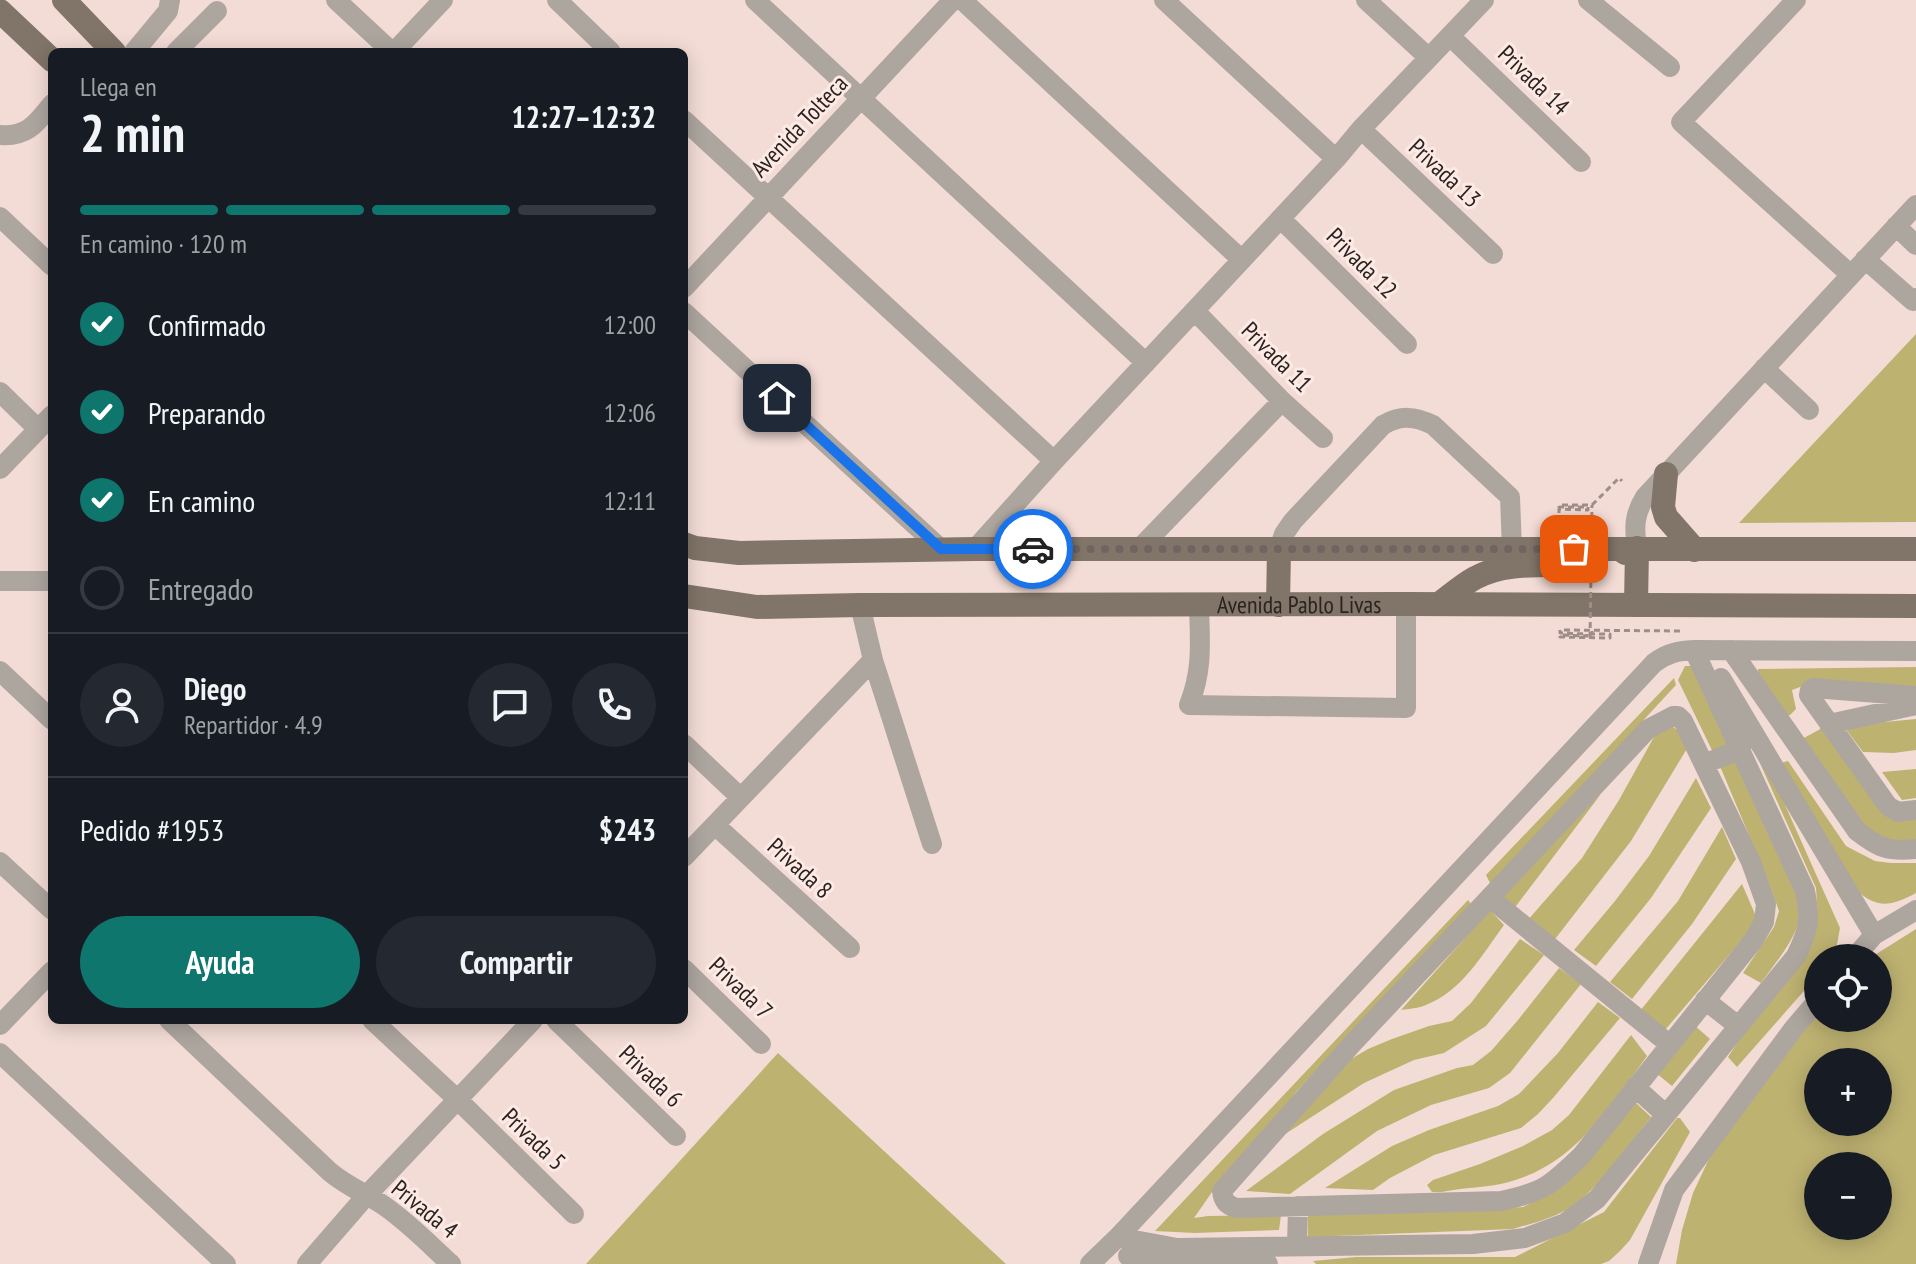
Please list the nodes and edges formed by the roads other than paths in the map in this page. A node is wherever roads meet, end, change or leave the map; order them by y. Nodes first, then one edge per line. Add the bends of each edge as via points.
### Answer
1 (64, 0) edge
2 (170, 0) edge
3 (336, 0) edge
4 (443, 0) edge
5 (557, 0) edge
6 (755, 0) edge
7 (953, 0) edge
8 (962, 0) edge
9 (1164, 0) edge
10 (1366, 0) edge
11 (1484, 0) edge
12 (1588, 0) edge
13 (1796, 0) edge
14 (217, 11) dead end
15 (4, 23) edge
16 (1450, 36) junction
17 (110, 48) edge
18 (137, 48) edge
19 (180, 48) edge
20 (389, 48) edge
21 (397, 48) edge
22 (607, 48) edge
23 (48, 57) edge
24 (1429, 58) junction
25 (1670, 67) dead end
26 (862, 97) junction
27 (48, 109) edge
28 (688, 124) edge
29 (1361, 129) junction
30 (0, 135) edge
31 (1336, 159) junction
32 (1581, 162) dead end
33 (768, 198) junction
34 (1916, 205) edge
35 (0, 217) edge
36 (1281, 219) junction
37 (1896, 226) junction
38 (1916, 245) edge
39 (1493, 254) dead end
40 (1865, 259) junction
41 (1242, 260) junction
42 (48, 262) edge
43 (1851, 275) junction
44 (688, 284) edge
45 (1916, 298) edge
46 (1195, 311) junction
47 (688, 316) edge
48 (1407, 344) dead end
49 (1146, 363) junction
50 (1764, 368) junction
51 (0, 392) edge
52 (1282, 401) junction
53 (1809, 410) dead end
54 (45, 422) edge
55 (1323, 438) dead end
56 (1054, 461) junction
57 (0, 469) edge
58 (1666, 474) junction
59 (688, 545) edge
60 (1637, 548) junction
61 (941, 549) junction
62 (975, 549) junction
63 (1279, 549) junction
64 (1512, 549) junction
65 (1916, 549) edge
66 (1138, 550) junction
67 (1695, 550) junction
68 (0, 581) edge
69 (48, 581) edge
70 (688, 597) edge
71 (1406, 604) junction
72 (1439, 604) junction
73 (860, 605) junction
74 (1278, 605) junction
75 (1636, 605) junction
76 (1199, 606) junction
77 (1916, 606) edge
78 (1691, 640) junction
79 (1731, 650) junction
80 (1916, 651) edge
81 (873, 660) junction
82 (0, 671) edge
83 (1719, 675) dead end
84 (1916, 696) edge
85 (1916, 705) edge
86 (48, 716) edge
87 (1824, 719) junction
88 (1789, 733) junction
89 (688, 748) edge
90 (1741, 749) junction
91 (1704, 764) junction
92 (740, 797) junction
93 (1916, 810) edge
94 (715, 825) junction
95 (932, 844) dead end
96 (1916, 849) edge
97 (688, 853) edge
98 (0, 862) edge
99 (1490, 898) junction
100 (48, 906) edge
101 (1916, 910) edge
102 (1874, 935) junction
103 (1866, 944) edge
104 (850, 948) dead end
105 (688, 973) edge
106 (48, 975) edge
107 (1705, 1000) junction
108 (1804, 1016) edge
109 (173, 1024) edge
110 (376, 1024) edge
111 (529, 1024) edge
112 (560, 1024) edge
113 (0, 1025) edge
114 (1738, 1026) junction
115 (761, 1044) dead end
116 (1669, 1044) junction
117 (0, 1053) edge
118 (1635, 1087) junction
119 (458, 1100) junction
120 (1666, 1115) junction
121 (676, 1136) dead end
122 (366, 1196) junction
123 (1298, 1206) junction
124 (574, 1214) dead end
125 (1118, 1237) junction
126 (1297, 1246) junction
127 (1128, 1256) dead end
128 (226, 1264) edge
129 (307, 1264) edge
130 (451, 1264) edge
131 (1090, 1264) edge
132 (1268, 1264) edge
133 (1648, 1264) edge

1 - 17 main road
2 - 18 street via 168,11
3 - 20 street
4 - 21 street
5 - 22 street
6 - 26 street
7 - 26 street, Avenida Tolteca
8 - 41 street
9 - 31 street
10 - 24 street
11 - 16 street
12 - 25 street
13 - 43 street via 1681,122
14 - 19 street
15 - 23 main road
16 - 24 street
16 - 32 street, Privada 14
24 - 29 street
26 - 33 street, Avenida Tolteca
26 - 49 street
27 - 30 street via 21,134
28 - 33 street
29 - 31 street
29 - 39 street, Privada 13
31 - 36 street
33 - 44 street, Avenida Tolteca
33 - 56 street
34 - 37 street
35 - 42 street
36 - 41 street
36 - 48 street, Privada 12
37 - 38 street
37 - 40 street
40 - 43 street
40 - 45 street via 1913,301
41 - 46 street
43 - 50 street
46 - 49 street
46 - 52 street, Privada 11
47 - 61 street
49 - 56 street
50 - 53 street
50 - 58 street
51 - 54 street
52 - 55 street, Privada 11
52 - 66 street
54 - 57 street
56 - 62 street
58 - 60 street via 1637,510
58 - 67 main road via 1666,517
59 - 61 main road via 739,553
60 - 64 main road
60 - 67 main road
60 - 72 main road via 1586,564 1496,571 1477,577
60 - 75 main road
61 - 62 main road
62 - 66 main road
63 - 64 main road
63 - 64 street via 1293,521 1383,425 1408,416 1433,425 1510,497
63 - 66 main road
63 - 74 main road
65 - 67 main road
68 - 69 street
70 - 73 main road, Avenida Pablo Livas via 757,607
71 - 72 main road, Avenida Pablo Livas
71 - 74 main road, Avenida Pablo Livas
71 - 76 street via 1406,708 1189,705 1200,660
72 - 75 main road, Avenida Pablo Livas
73 - 76 main road, Avenida Pablo Livas
73 - 81 street
74 - 76 main road, Avenida Pablo Livas
75 - 77 main road, Avenida Pablo Livas
78 - 79 street
78 - 90 street
78 - 125 street via 1654,663
79 - 80 street
79 - 88 street
81 - 92 street
81 - 95 street
82 - 86 street
83 - 102 street
84 - 87 street via 1813,688 1809,695
85 - 87 street
87 - 88 street
87 - 93 street via 1888,806 1898,812
88 - 96 street via 1857,831 1875,846
89 - 92 street
90 - 91 street
90 - 114 street via 1805,891 1809,912 1796,956
91 - 99 street via 1678,716 1648,729
91 - 107 street via 1766,904 1764,922 1753,941
92 - 94 street
94 - 97 street
94 - 104 street, Privada 8
98 - 100 street
99 - 116 street
99 - 123 street via 1222,1191 1223,1199 1236,1208
101 - 102 street
102 - 103 street
105 - 115 street, Privada 7
106 - 113 street
107 - 114 street
107 - 116 street
108 - 133 street via 1674,1190
109 - 122 street, Privada 4 via 330,1172
110 - 119 street, Privada 5
111 - 119 street
112 - 121 street, Privada 6
114 - 120 street
116 - 118 street
117 - 128 street
118 - 120 street
118 - 123 street via 1582,1155 1554,1182 1532,1194 1501,1201
119 - 122 street
119 - 124 street, Privada 5
120 - 126 street via 1597,1199 1565,1223 1525,1238 1473,1244
122 - 129 street
122 - 130 street, Privada 4 via 404,1221
123 - 126 street
125 - 126 street via 1177,1248
125 - 131 street
127 - 132 street

